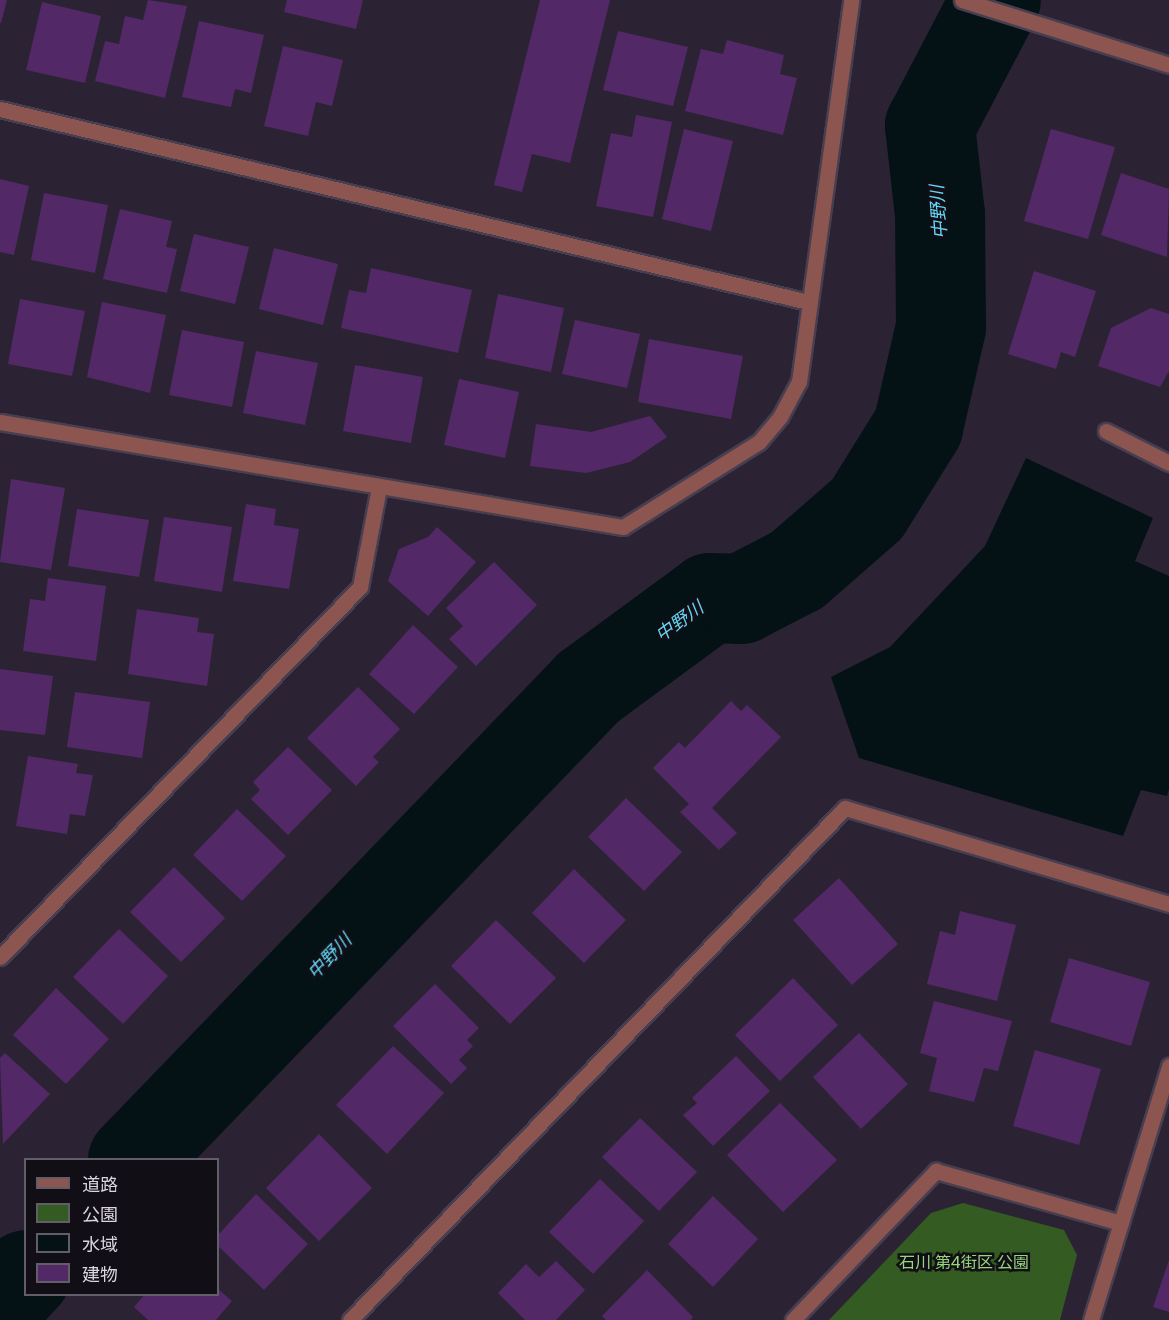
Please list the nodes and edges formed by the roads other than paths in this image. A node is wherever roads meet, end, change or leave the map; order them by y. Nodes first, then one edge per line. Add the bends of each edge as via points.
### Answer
1 (852, 0) edge
2 (962, 0) edge
3 (1169, 65) edge
4 (0, 109) edge
5 (808, 302) junction
6 (0, 422) edge
7 (1106, 431) dead end
8 (1169, 463) edge
9 (379, 487) junction
10 (1169, 904) edge
11 (0, 957) edge
12 (1169, 1066) edge
13 (1122, 1222) junction
14 (350, 1320) edge
15 (793, 1320) edge
16 (1091, 1320) edge

1 - 5 street
2 - 3 street
4 - 5 street
5 - 9 street via 799,382 780,417 759,442 623,527
6 - 9 street
7 - 8 street
9 - 11 street via 360,587
10 - 14 street via 845,808
12 - 13 street
13 - 15 street via 936,1171
13 - 16 street

